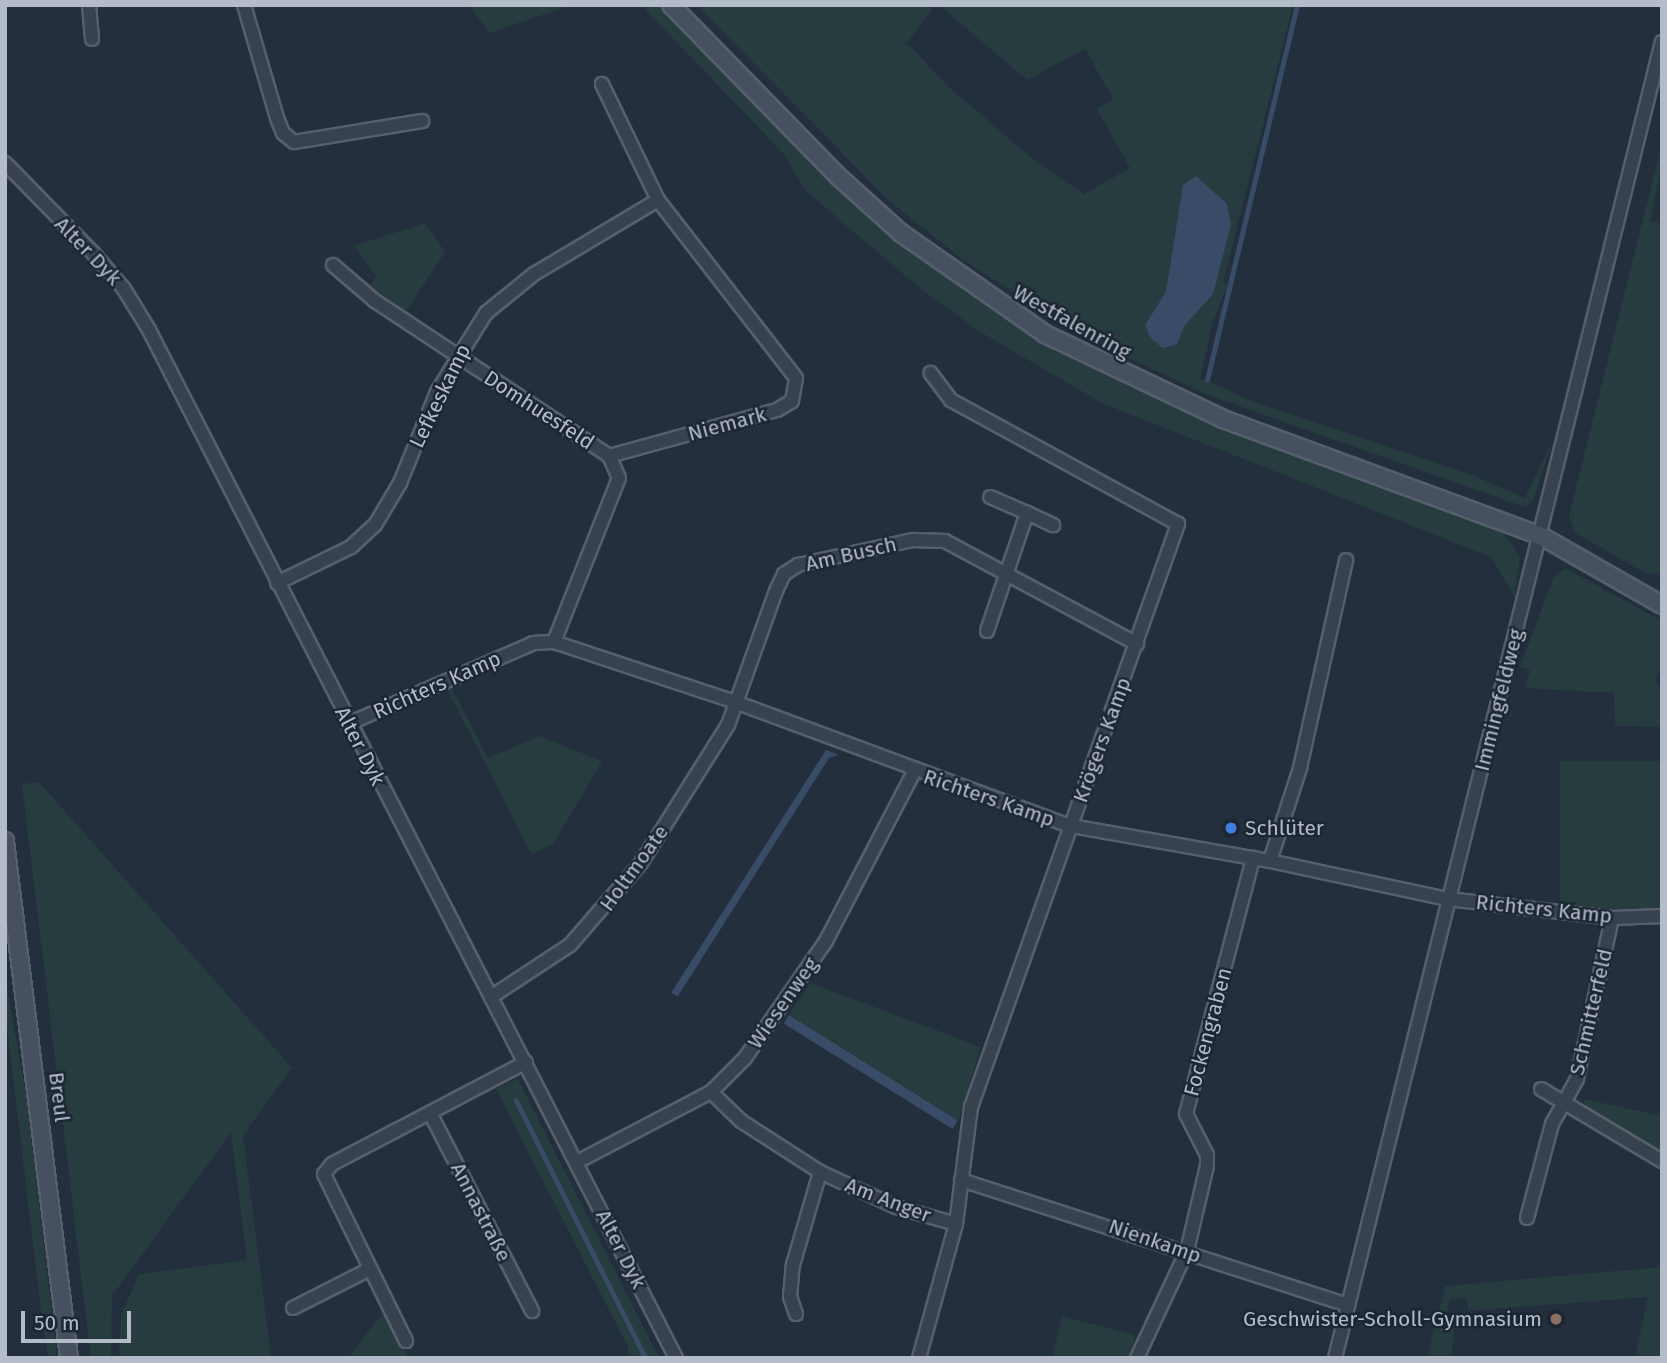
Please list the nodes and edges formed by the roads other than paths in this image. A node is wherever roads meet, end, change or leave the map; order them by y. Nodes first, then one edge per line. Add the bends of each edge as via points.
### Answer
1 (89, 5) edge
2 (244, 5) edge
3 (671, 5) edge
4 (92, 39) dead end
5 (1662, 43) edge
6 (601, 84) dead end
7 (422, 121) dead end
8 (5, 163) edge
9 (659, 200) junction
10 (333, 265) dead end
11 (459, 357) junction
12 (931, 373) dead end
13 (609, 456) junction
14 (990, 498) dead end
15 (1027, 513) junction
16 (1053, 525) dead end
17 (1541, 536) junction
18 (1346, 560) dead end
19 (1006, 575) junction
20 (277, 583) junction
21 (1662, 605) edge
22 (987, 631) dead end
23 (554, 642) junction
24 (1136, 644) junction
25 (736, 702) junction
26 (348, 724) junction
27 (914, 772) junction
28 (1071, 826) junction
29 (5, 841) edge
30 (1253, 858) junction
31 (1270, 861) junction
32 (1448, 899) junction
33 (1662, 916) edge
34 (1612, 918) junction
35 (491, 997) junction
36 (526, 1062) junction
37 (1541, 1089) dead end
38 (711, 1092) junction
39 (1564, 1103) junction
40 (430, 1113) junction
41 (1662, 1161) edge
42 (577, 1162) junction
43 (820, 1172) junction
44 (961, 1180) junction
45 (1527, 1218) dead end
46 (957, 1224) junction
47 (1186, 1251) junction
48 (370, 1269) junction
49 (1348, 1305) junction
50 (293, 1308) dead end
51 (532, 1311) dead end
52 (796, 1314) dead end
53 (406, 1340) dead end
54 (69, 1358) edge
55 (676, 1358) edge
56 (919, 1358) edge
57 (1137, 1358) edge
58 (1335, 1358) edge

1 - 4 street
2 - 7 street via 277,118 293,142
3 - 17 street, Westfalenring via 831,169 901,233 1035,328 1112,370 1223,419
5 - 17 street, Immingfeldweg
6 - 9 street, Niemark
8 - 20 street, Alter Dyk via 124,289
9 - 11 street, Lefkeskamp via 510,290 486,313
9 - 13 street, Niemark via 796,378 792,401 777,410
10 - 11 street, Domhuesfeld via 375,301
11 - 13 street, Domhuesfeld
11 - 20 street, Lefkeskamp via 438,392 400,483 375,525 351,547
12 - 24 street, Krögers Kamp via 951,400 1178,524
13 - 23 street via 619,478
14 - 15 street
15 - 16 street
15 - 19 street
17 - 21 street, Westfalenring
17 - 32 street, Immingfeldweg
18 - 31 street via 1300,768
19 - 22 street
19 - 24 street, Am Busch
19 - 25 street, Am Busch via 945,541 925,538 798,565 784,573
20 - 26 street, Alter Dyk
23 - 25 street, Richters Kamp
23 - 26 street, Richters Kamp via 533,643
24 - 28 street, Krögers Kamp
25 - 27 street, Richters Kamp
25 - 35 street, Holtmoate via 721,736 621,891 570,945
26 - 35 street, Alter Dyk
27 - 28 street, Richters Kamp
27 - 38 street, Wiesenweg via 819,951 745,1058
28 - 30 street, Richters Kamp
28 - 44 street, Krögers Kamp via 971,1107
29 - 54 street, Breul
30 - 31 street, Richters Kamp
30 - 47 street, Fockengraben via 1186,1114 1208,1155
31 - 32 street, Richters Kamp
32 - 34 street, Richters Kamp
32 - 49 street, Immingfeldweg
33 - 34 street, Richters Kamp
34 - 39 street, Schmitterfeld via 1577,1079
35 - 36 street, Alter Dyk
36 - 40 street
36 - 42 street, Alter Dyk
37 - 39 street, Schmitterfeld
38 - 42 street, Wiesenweg
38 - 43 street, Am Anger via 741,1121
39 - 41 street, Schmitterfeld
39 - 45 street, Schmitterfeld via 1552,1124
40 - 48 street via 332,1164 324,1174
40 - 51 street, Annastraße
42 - 55 street, Alter Dyk
43 - 46 street, Am Anger via 896,1207
43 - 52 street, Am Anger via 793,1265 790,1297
44 - 46 street, Krögers Kamp
44 - 47 street, Nienkamp
46 - 56 street, Krögers Kamp
47 - 49 street, Nienkamp
47 - 57 street, Fockengraben
48 - 50 street
48 - 53 street
49 - 58 street, Immingfeldweg

